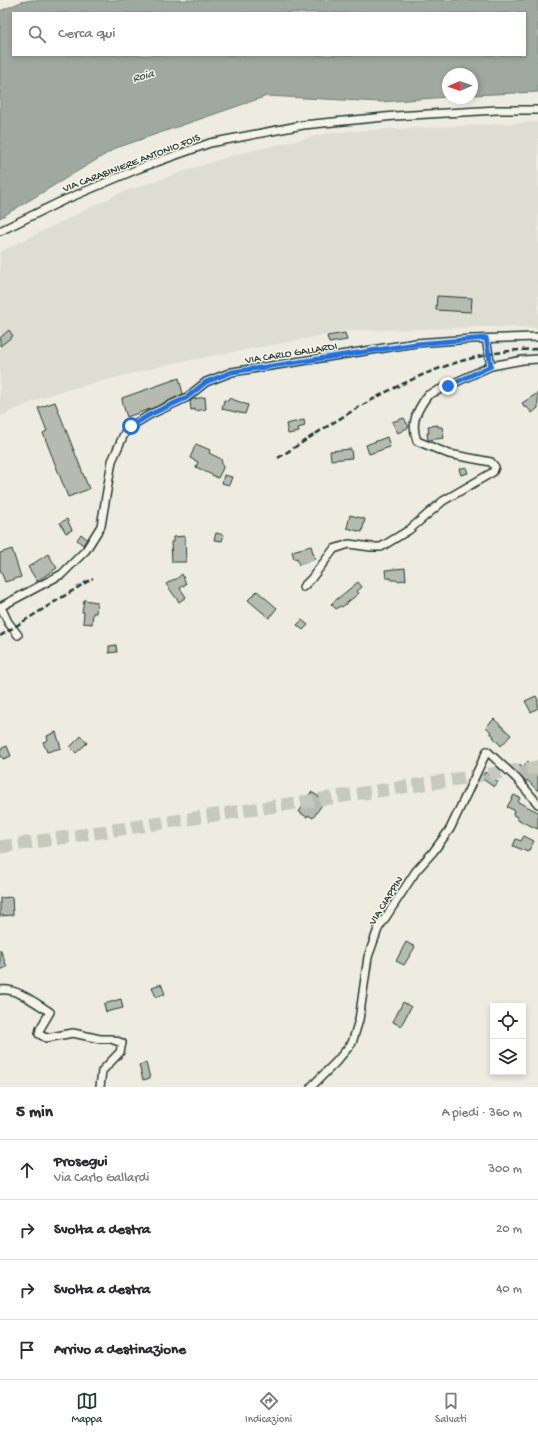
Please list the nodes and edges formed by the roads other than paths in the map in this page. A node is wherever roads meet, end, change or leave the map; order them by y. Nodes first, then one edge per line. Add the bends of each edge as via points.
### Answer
1 (538, 110) edge
2 (0, 231) edge
3 (538, 337) edge
4 (486, 338) junction
5 (538, 359) edge
6 (491, 366) junction
7 (303, 587) dead end
8 (0, 607) edge
9 (18, 635) dead end
10 (538, 804) edge
11 (0, 990) edge
12 (100, 1087) edge
13 (311, 1087) edge

1 - 2 street, VIA CARABINIERE ANTONIO FOIS via 395,116 303,125 210,143 126,174
3 - 4 street, VIA CARLO GALLARDI
4 - 6 street
4 - 8 street, VIA CARLO GALLARDI via 416,344 232,372 206,382 186,398 151,414 125,432 112,461 101,526 86,550 62,574
5 - 6 street
6 - 7 street via 428,395 417,413 413,427 419,442 449,454 491,462 495,467 494,472 443,501 409,530 386,545 376,547 349,544 334,549
8 - 9 street
10 - 13 street, VIA CIAPPIN via 516,778 487,751 450,829 416,871 378,929 368,958 359,1020 352,1042
11 - 12 street via 20,994 50,1012 39,1034 46,1038 73,1032 122,1043 120,1052 102,1071

